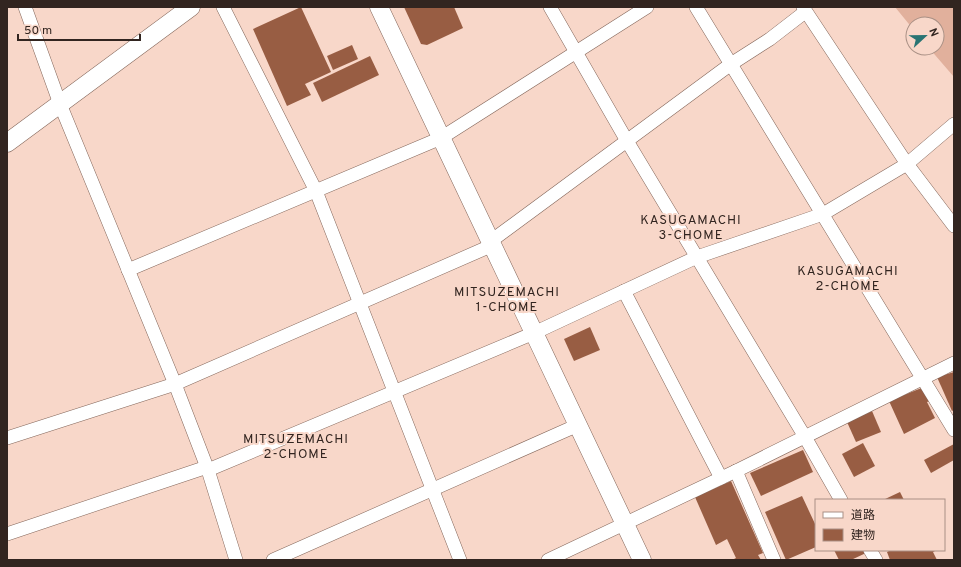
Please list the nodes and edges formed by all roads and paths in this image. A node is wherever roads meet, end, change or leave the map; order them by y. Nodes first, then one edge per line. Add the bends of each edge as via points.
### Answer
1 (25, 7) edge
2 (191, 7) edge
3 (223, 7) edge
4 (379, 7) edge
5 (550, 7) edge
6 (647, 7) edge
7 (696, 7) edge
8 (804, 10) edge
9 (576, 53) junction
10 (731, 64) junction
11 (60, 104) junction
12 (954, 124) edge
13 (441, 138) junction
14 (627, 141) junction
15 (7, 143) edge
16 (908, 164) junction
17 (316, 191) junction
18 (823, 214) junction
19 (954, 226) edge
20 (492, 243) junction
21 (697, 257) junction
22 (128, 270) junction
23 (624, 291) junction
24 (359, 302) junction
25 (534, 333) junction
26 (954, 363) edge
27 (924, 379) junction
28 (175, 384) junction
29 (395, 392) junction
30 (578, 425) junction
31 (954, 430) edge
32 (805, 437) junction
33 (7, 438) edge
34 (208, 469) junction
35 (736, 471) junction
36 (721, 478) junction
37 (433, 490) junction
38 (840, 499) edge
39 (625, 525) junction
40 (7, 534) edge
41 (871, 551) edge
42 (236, 560) edge
43 (273, 560) edge
44 (460, 560) edge
45 (548, 560) edge
46 (642, 560) edge
47 (774, 560) edge
48 (876, 560) edge

1 - 11 street
2 - 11 street
3 - 17 street
4 - 13 street
5 - 9 street
6 - 9 street
7 - 10 street
8 - 10 street via 770,39
8 - 16 street
9 - 13 street
9 - 14 street
10 - 14 street
10 - 18 street
11 - 15 street
11 - 22 street
12 - 16 street
13 - 17 street
13 - 20 street
14 - 20 street
14 - 21 street
16 - 18 street
16 - 19 street
17 - 22 street
17 - 24 street
18 - 21 street
18 - 27 street
20 - 24 street
20 - 25 street
21 - 23 street
21 - 32 street
22 - 28 street
23 - 25 street
23 - 36 street
24 - 28 street
24 - 29 street
25 - 29 street
25 - 30 street
26 - 27 street
27 - 31 street
27 - 32 street
28 - 33 street
28 - 34 street
29 - 34 street
29 - 37 street
30 - 37 street
30 - 39 street
32 - 35 street
32 - 38 street
34 - 40 street
34 - 42 street
35 - 36 street
35 - 47 street
36 - 39 street
37 - 43 street
37 - 44 street
39 - 45 street
39 - 46 street
41 - 48 street

